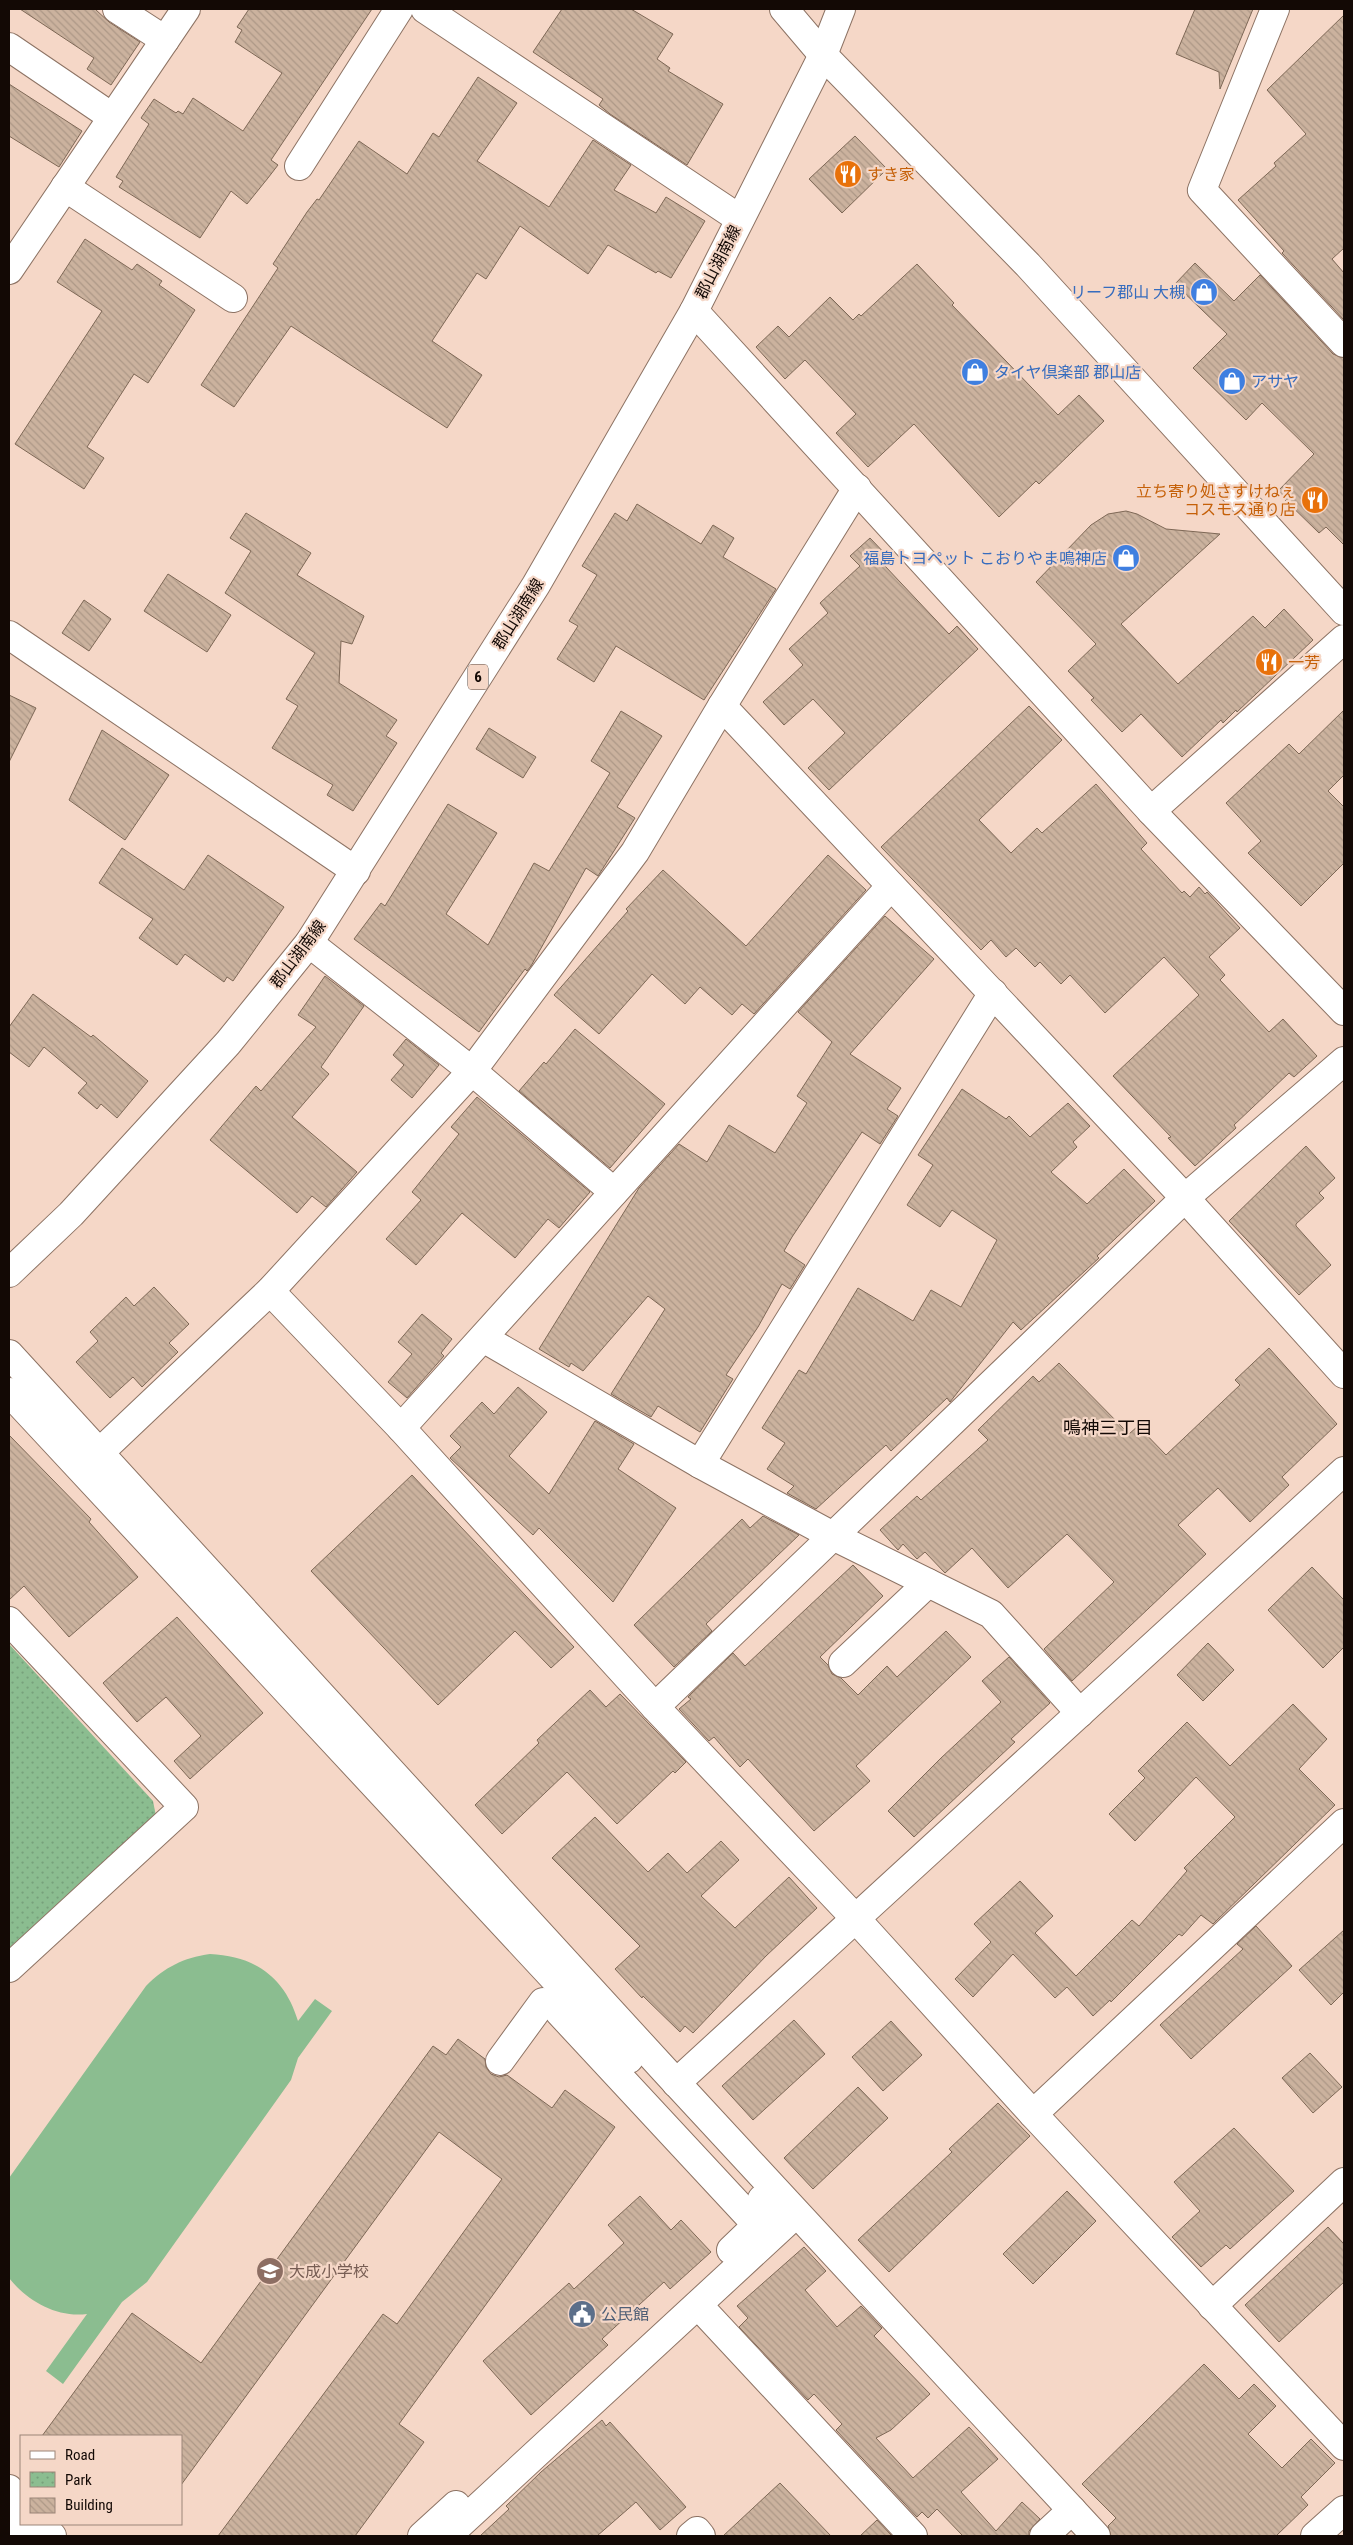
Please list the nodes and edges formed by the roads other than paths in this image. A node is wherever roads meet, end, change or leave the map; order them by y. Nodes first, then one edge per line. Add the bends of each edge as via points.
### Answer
1 (116, 9) edge
2 (186, 9) edge
3 (399, 9) edge
4 (425, 9) edge
5 (784, 9) edge
6 (841, 9) edge
7 (1275, 9) edge
8 (165, 40) junction
9 (9, 47) edge
10 (823, 54) junction
11 (112, 118) junction
12 (299, 166) dead end
13 (65, 187) junction
14 (740, 220) junction
15 (9, 270) edge
16 (233, 298) dead end
17 (694, 311) junction
18 (1344, 343) edge
19 (857, 488) junction
20 (1344, 611) edge
21 (9, 635) edge
22 (1344, 639) edge
23 (722, 706) junction
24 (1151, 811) junction
25 (356, 871) junction
26 (891, 886) junction
27 (309, 943) junction
28 (993, 993) junction
29 (1344, 1011) edge
30 (1344, 1061) edge
31 (472, 1071) junction
32 (614, 1192) junction
33 (1185, 1198) junction
34 (9, 1273) edge
35 (270, 1292) junction
36 (483, 1338) junction
37 (9, 1354) edge
38 (1344, 1374) edge
39 (9, 1392) edge
40 (9, 1418) edge
41 (401, 1428) junction
42 (100, 1452) junction
43 (700, 1464) junction
44 (1344, 1471) edge
45 (833, 1536) junction
46 (928, 1583) junction
47 (9, 1621) edge
48 (843, 1663) dead end
49 (655, 1707) junction
50 (1080, 1714) junction
51 (1344, 1823) edge
52 (856, 1919) junction
53 (9, 1968) edge
54 (544, 2002) dead end
55 (500, 2061) dead end
56 (676, 2083) junction
57 (1033, 2114) junction
58 (1344, 2182) edge
59 (1212, 2306) junction
60 (691, 2310) junction
61 (1344, 2446) edge
62 (9, 2490) edge
63 (20, 2502) edge
64 (1072, 2510) junction
65 (1344, 2510) edge
66 (9, 2515) edge
67 (41, 2525) edge
68 (29, 2536) edge
69 (52, 2536) edge
70 (422, 2536) edge
71 (447, 2536) edge
72 (691, 2536) edge
73 (701, 2536) edge
74 (888, 2536) edge
75 (913, 2536) edge
76 (1044, 2536) edge
77 (1096, 2536) edge
78 (1315, 2536) edge

1 - 8 street
2 - 8 street
3 - 12 street
4 - 14 street
5 - 10 street
6 - 10 street, 郡山湖南線 / 6
7 - 18 street via 1202,190
8 - 11 street
9 - 11 street
10 - 14 street, 郡山湖南線 / 6
10 - 20 street via 1028,265
11 - 13 street
13 - 15 street
13 - 16 street
14 - 17 street, 郡山湖南線 / 6
17 - 19 street
17 - 25 street, 郡山湖南線 / 6 via 536,585
19 - 23 street
19 - 24 street
21 - 25 street
22 - 24 street
23 - 26 street
23 - 31 street via 635,852
24 - 29 street
25 - 27 street, 郡山湖南線 / 6
26 - 28 street
26 - 32 street
27 - 31 street
27 - 34 street, 郡山湖南線 / 6 via 228,1043 71,1214
28 - 33 street
28 - 43 street
30 - 33 street
31 - 32 street
31 - 35 street
32 - 36 street
33 - 38 street
33 - 45 street
35 - 41 street
35 - 42 street
36 - 41 street
36 - 43 street
37 - 42 street
39 - 60 street via 492,1914 786,2223
40 - 70 street via 757,2225
41 - 49 street
42 - 56 street
43 - 45 street
44 - 50 street
45 - 46 street
45 - 49 street
46 - 48 street
46 - 50 street via 991,1614
47 - 53 street via 184,1807
49 - 52 street
50 - 52 street
51 - 57 street
52 - 56 street
52 - 57 street
54 - 55 street
56 - 64 street
57 - 59 street
58 - 59 street
59 - 61 street
60 - 71 street
60 - 74 street
60 - 75 street
62 - 63 street
64 - 76 street
64 - 77 street
65 - 78 street
66 - 68 street
67 - 69 street
72 - 73 street via 697,2531

